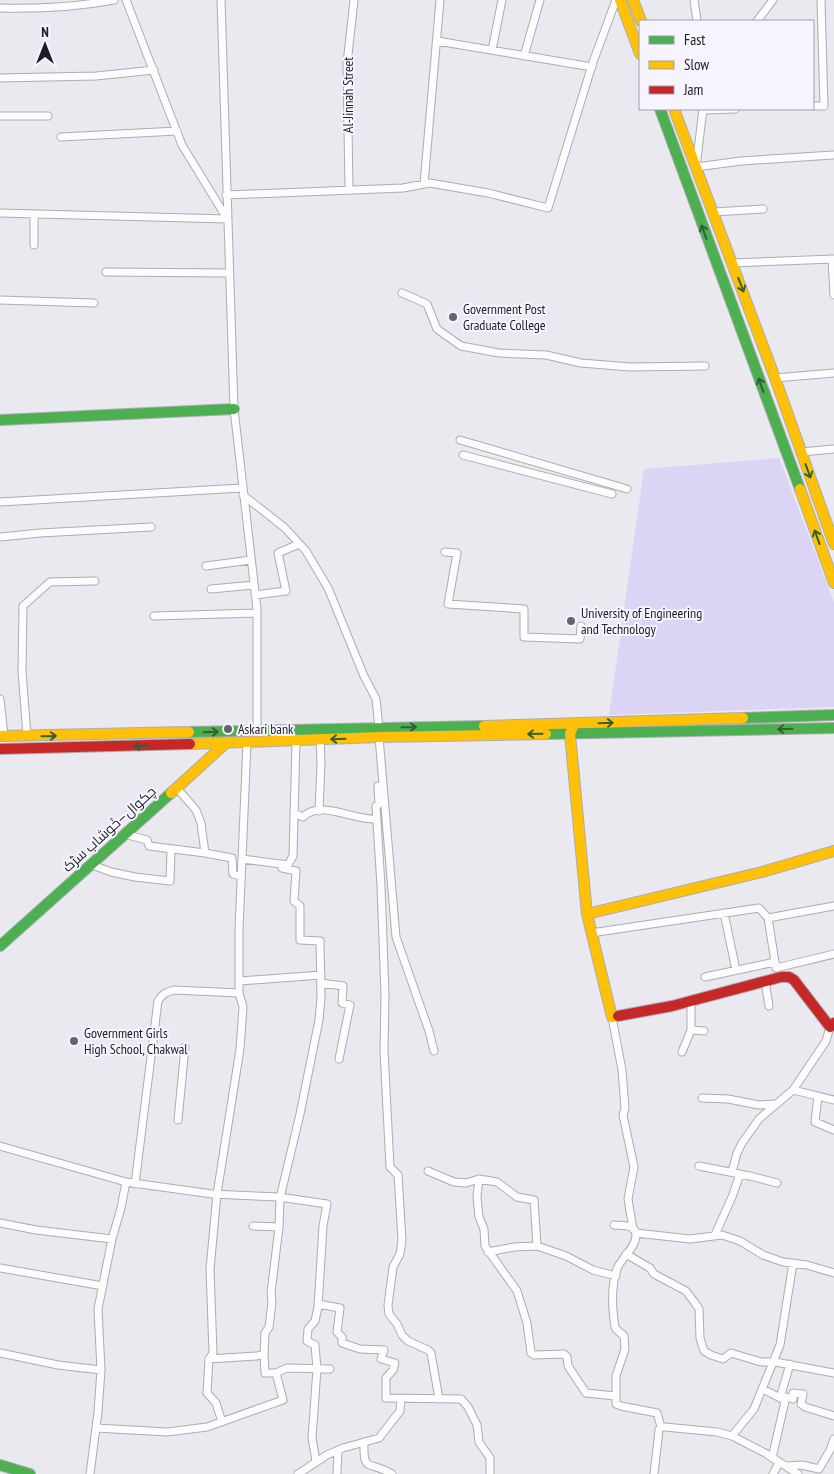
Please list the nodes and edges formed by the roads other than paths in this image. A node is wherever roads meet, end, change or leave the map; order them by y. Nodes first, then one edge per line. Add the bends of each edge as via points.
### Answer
1 (114, 0) edge
2 (126, 0) edge
3 (221, 0) edge
4 (354, 0) edge
5 (440, 0) edge
6 (502, 0) edge
7 (540, 0) edge
8 (616, 0) edge
9 (620, 0) edge
10 (633, 0) edge
11 (694, 0) edge
12 (773, 0) edge
13 (821, 0) edge
14 (0, 8) edge
15 (641, 20) edge
16 (698, 20) edge
17 (758, 20) edge
18 (437, 41) junction
19 (492, 50) junction
20 (639, 51) edge
21 (524, 56) junction
22 (592, 67) junction
23 (154, 70) junction
24 (0, 78) edge
25 (814, 106) edge
26 (660, 110) edge
27 (674, 110) edge
28 (703, 110) edge
29 (0, 116) edge
30 (48, 116) dead end
31 (177, 131) junction
32 (61, 137) dead end
33 (833, 155) edge
34 (696, 167) junction
35 (424, 184) junction
36 (349, 190) junction
37 (226, 195) junction
38 (763, 209) dead end
39 (714, 212) junction
40 (0, 213) edge
41 (34, 214) junction
42 (227, 219) junction
43 (34, 245) dead end
44 (833, 259) edge
45 (732, 263) junction
46 (106, 272) dead end
47 (229, 273) junction
48 (402, 293) dead end
49 (834, 295) edge
50 (0, 300) edge
51 (94, 303) dead end
52 (705, 366) dead end
53 (834, 373) edge
54 (775, 378) junction
55 (234, 409) junction
56 (0, 420) edge
57 (460, 440) dead end
58 (834, 449) edge
59 (802, 452) junction
60 (463, 454) dead end
61 (627, 489) dead end
62 (242, 492) junction
63 (612, 494) dead end
64 (0, 502) edge
65 (151, 527) dead end
66 (0, 537) edge
67 (299, 544) junction
68 (834, 544) edge
69 (445, 552) dead end
70 (251, 560) junction
71 (206, 566) dead end
72 (95, 581) dead end
73 (834, 583) edge
74 (254, 585) junction
75 (211, 589) dead end
76 (255, 595) junction
77 (257, 613) junction
78 (154, 616) dead end
79 (581, 626) dead end
80 (0, 699) edge
81 (834, 715) edge
82 (834, 728) edge
83 (572, 729) junction
84 (257, 731) junction
85 (236, 732) junction
86 (379, 732) junction
87 (111, 735) junction
88 (2, 736) edge
89 (27, 736) junction
90 (320, 740) junction
91 (296, 741) junction
92 (247, 743) junction
93 (225, 744) junction
94 (111, 746) junction
95 (0, 748) edge
96 (383, 786) junction
97 (176, 787) junction
98 (319, 811) junction
99 (294, 814) junction
100 (377, 819) junction
101 (124, 834) junction
102 (171, 849) junction
103 (834, 851) edge
104 (205, 853) junction
105 (242, 859) junction
106 (90, 864) junction
107 (282, 864) junction
108 (241, 876) junction
109 (834, 906) edge
110 (724, 913) junction
111 (587, 914) junction
112 (768, 918) junction
113 (591, 933) junction
114 (0, 946) edge
115 (834, 954) edge
116 (775, 962) junction
117 (736, 970) junction
118 (321, 975) junction
119 (705, 977) dead end
120 (240, 981) junction
121 (765, 981) junction
122 (321, 983) junction
123 (239, 993) junction
124 (691, 1001) junction
125 (769, 1006) dead end
126 (612, 1017) junction
127 (832, 1025) edge
128 (691, 1030) junction
129 (704, 1031) dead end
130 (826, 1041) junction
131 (834, 1044) edge
132 (185, 1047) dead end
133 (434, 1051) dead end
134 (682, 1052) dead end
135 (339, 1059) dead end
136 (793, 1090) junction
137 (818, 1096) junction
138 (702, 1098) dead end
139 (834, 1100) edge
140 (777, 1104) junction
141 (178, 1120) dead end
142 (834, 1130) edge
143 (0, 1146) edge
144 (699, 1166) dead end
145 (428, 1171) dead end
146 (736, 1173) junction
147 (479, 1179) junction
148 (126, 1182) junction
149 (777, 1183) dead end
150 (135, 1184) junction
151 (217, 1194) junction
152 (280, 1198) junction
153 (0, 1223) edge
154 (614, 1225) dead end
155 (253, 1226) dead end
156 (279, 1227) junction
157 (634, 1231) junction
158 (714, 1237) junction
159 (112, 1239) junction
160 (537, 1246) junction
161 (488, 1252) junction
162 (626, 1254) junction
163 (793, 1263) junction
164 (0, 1268) edge
165 (834, 1273) edge
166 (616, 1276) junction
167 (103, 1286) junction
168 (318, 1304) junction
169 (0, 1353) edge
170 (264, 1354) junction
171 (209, 1359) junction
172 (774, 1362) junction
173 (790, 1364) junction
174 (317, 1369) junction
175 (330, 1369) dead end
176 (101, 1370) junction
177 (276, 1373) junction
178 (834, 1373) edge
179 (763, 1389) junction
180 (615, 1396) junction
181 (401, 1398) junction
182 (439, 1399) junction
183 (782, 1399) junction
184 (834, 1416) edge
185 (222, 1422) junction
186 (96, 1428) junction
187 (660, 1428) junction
188 (732, 1436) junction
189 (834, 1439) edge
190 (364, 1442) junction
191 (832, 1448) edge
192 (338, 1450) junction
193 (772, 1458) junction
194 (316, 1461) junction
195 (0, 1465) edge
196 (783, 1465) junction
197 (30, 1474) edge
198 (90, 1474) edge
199 (298, 1474) edge
200 (337, 1474) edge
201 (392, 1474) edge
202 (490, 1474) edge
203 (654, 1474) edge
204 (773, 1474) edge
205 (798, 1474) edge

1 - 14 street via 31,9
2 - 23 street
3 - 37 street
4 - 36 street, Al-Jinnah Street via 347,64
5 - 18 street
6 - 19 street
7 - 21 street
8 - 22 street
9 - 20 main road
10 - 15 main road
11 - 16 street
12 - 17 street
13 - 25 street via 824,106
18 - 19 street
18 - 35 street
19 - 21 street
21 - 22 street
22 - 35 street via 548,208 488,193
23 - 24 street via 96,76
23 - 31 street
73 -> 26 main road
27 - 34 main road
28 - 34 street
29 - 30 street
31 - 32 street
31 - 42 street via 182,145
33 - 34 street
34 - 39 main road
35 - 36 street
36 - 37 street
37 - 42 street
38 - 39 street
39 - 45 main road
40 - 41 street
41 - 42 street
41 - 43 street
42 - 47 street
44 - 45 street
44 - 49 street
45 -> 54 main road
46 - 47 street
47 - 55 street
48 - 52 street via 427,304 437,329 461,346 499,353 546,355 581,363 630,367
50 - 51 street
53 - 54 street
54 - 59 main road
55 - 56 main road
55 - 62 street
57 - 61 street
58 - 59 street
59 -> 68 main road
60 - 63 street
62 - 64 street
62 - 67 street
62 - 70 street
65 - 66 street
67 - 76 street via 278,554 286,591
67 - 86 street via 328,588 376,699
69 - 79 street via 457,553 448,604 524,609 524,637 580,639
70 - 71 street
70 - 74 street
72 - 89 street via 50,582 23,606 22,671
74 - 75 street
74 - 76 street
76 - 77 street
77 - 78 street
77 - 84 street
80 - 88 street
83 -> 81 main road
82 -> 83 main road
83 - 86 main road
83 - 111 main road
84 - 85 main road
84 - 86 main road
87 -> 85 main road
85 - 93 main road, چکوال—خُوشاب سڑک
86 -> 90 main road
86 - 96 street
89 -> 87 main road
87 - 94 main road
88 - 89 main road
90 - 91 main road
90 - 98 street
91 - 92 main road
91 - 99 street
92 - 93 main road
92 - 105 street
93 -> 94 main road
93 - 97 main road, چکوال—خُوشاب سڑک
94 - 95 main road
96 - 100 street via 378,786
96 - 133 street via 396,937
97 - 101 main road, چکوال—خُوشاب سڑک
97 - 104 street via 196,810
98 - 99 street via 309,812 303,818
98 - 100 street
99 - 107 street via 293,856 288,865
100 - 182 street via 390,1167 398,1175 402,1240 400,1254 393,1267 388,1314 408,1341 431,1354
101 - 102 street via 147,840 149,846
101 - 106 main road, چکوال—خُوشاب سڑک
102 - 104 street
102 - 106 street via 170,881 135,877
103 - 111 main road via 762,872
104 - 108 street via 232,858 233,874
105 - 107 street
105 - 108 street
106 - 114 main road, چکوال—خُوشاب سڑک
107 - 118 street via 282,868 296,871 294,901 300,906 300,940 320,942
108 - 120 street
109 - 112 street
110 - 112 street via 759,908
110 - 113 street
110 - 117 street
111 - 113 main road
112 - 116 street
113 - 126 main road
115 - 116 street via 776,968
116 - 117 street
117 - 119 street
118 - 120 street
118 - 122 street
120 - 123 street
121 - 124 main road
121 - 125 street
121 - 127 main road via 781,977 794,980
122 - 135 street via 343,986 342,1002 350,1005
122 - 152 street via 319,1020
123 - 150 street via 174,990 166,992 158,1001
123 - 151 street via 243,1007 240,1049
124 - 126 main road
124 - 128 street
126 - 157 street via 622,1070 623,1115 634,1167 628,1199
127 - 130 street
128 - 129 street
128 - 134 street
130 - 131 street
130 - 136 street
132 - 141 street
136 - 137 street
136 - 140 street
137 - 139 street
137 - 142 street via 815,1122
138 - 140 street via 728,1099 759,1106
140 - 146 street via 759,1119 742,1143 737,1153
143 - 148 street
144 - 146 street
145 - 147 street via 454,1182
146 - 149 street
146 - 158 street via 732,1197
147 - 160 street via 497,1182 517,1197 534,1200
147 - 161 street via 479,1217
148 - 150 street
148 - 159 street
150 - 151 street
151 - 152 street
151 - 171 street via 210,1269 213,1353
152 - 156 street
152 - 168 street via 327,1204
153 - 159 street
154 - 157 street via 629,1226
155 - 156 street
156 - 170 street
157 - 158 street via 690,1239
157 - 162 street via 633,1245
158 - 163 street via 722,1235 763,1255
159 - 167 street
160 - 161 street
160 - 166 street via 593,1270
161 - 180 street via 517,1291 527,1323 531,1353 564,1354 586,1393
162 - 166 street
162 - 172 street via 686,1291 699,1309 704,1351 724,1359 731,1353 761,1362
163 - 165 street
163 - 172 street via 780,1345
164 - 167 street
166 - 180 street via 614,1327 624,1336 625,1349 616,1376
167 - 176 street via 98,1309
168 - 174 street via 307,1341 315,1346
168 - 181 street via 340,1308 337,1332 342,1343 360,1349 384,1350 381,1359 395,1363 386,1378 386,1398
169 - 176 street via 58,1366
170 - 171 street
170 - 177 street via 264,1373
171 - 185 street via 207,1393 216,1403
172 - 173 street
172 - 179 street
173 - 178 street
173 - 183 street
174 - 175 street
174 - 177 street via 287,1368
174 - 194 street via 312,1438
176 - 186 street
177 - 185 street via 283,1400
179 - 183 street
179 - 188 street via 754,1409
180 - 187 street via 616,1404 657,1413
181 - 182 street
181 - 190 street via 400,1411 379,1438
182 - 202 street via 461,1399 468,1407 477,1425 479,1442 490,1458
183 - 184 street via 794,1399 794,1393 803,1394 801,1404 805,1407
183 - 193 street
185 - 186 street via 167,1432
186 - 198 street
187 - 188 street
187 - 203 street
188 - 193 street
189 - 191 street
190 - 192 street
190 - 201 street via 365,1465
191 - 196 street via 819,1469
192 - 194 street
192 - 200 street
193 - 196 street
194 - 199 street
195 - 197 main road
196 - 204 street
196 - 205 street

